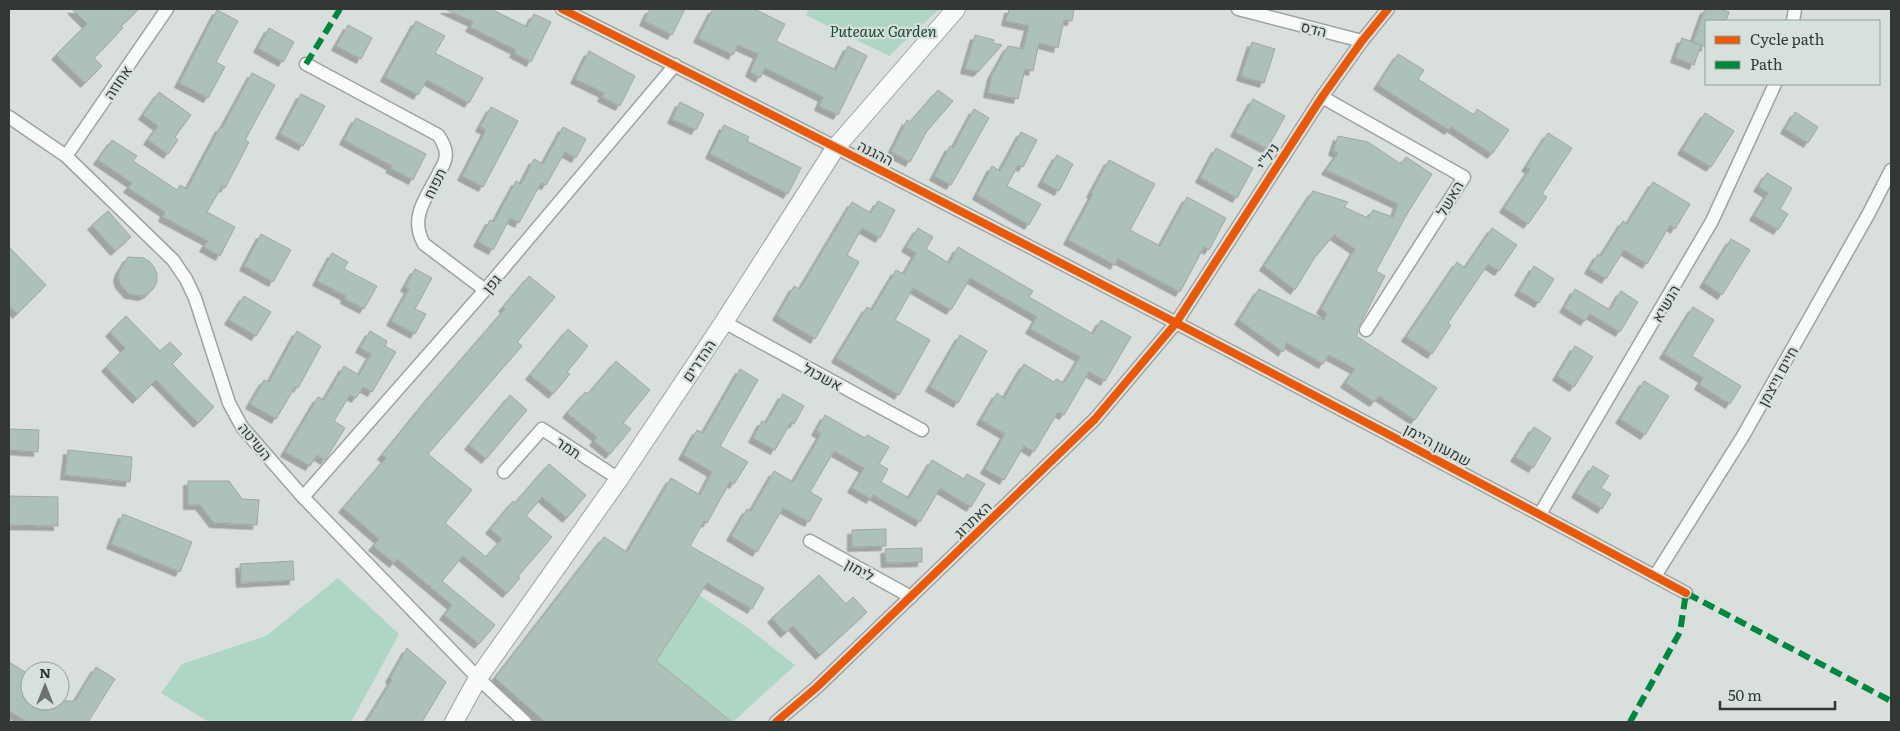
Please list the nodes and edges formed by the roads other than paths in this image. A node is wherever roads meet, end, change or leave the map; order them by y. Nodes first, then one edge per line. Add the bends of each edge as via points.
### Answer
1 (167, 9) edge
2 (562, 9) edge
3 (956, 9) edge
4 (1238, 9) edge
5 (1388, 9) edge
6 (1362, 40) junction
7 (306, 64) dead end
8 (675, 65) junction
9 (1774, 85) edge
10 (1322, 97) junction
11 (9, 117) edge
12 (836, 147) junction
13 (66, 156) junction
14 (1891, 170) edge
15 (485, 290) junction
16 (724, 322) junction
17 (1176, 323) junction
18 (1366, 330) dead end
19 (922, 430) dead end
20 (504, 472) dead end
21 (618, 479) junction
22 (303, 497) junction
23 (1540, 514) junction
24 (810, 541) dead end
25 (1655, 576) junction
26 (1686, 593) dead end
27 (911, 597) junction
28 (478, 678) junction
29 (454, 722) edge
30 (525, 722) edge
31 (776, 722) edge

1 - 13 street, אחוזה
2 - 8 street, ההגנה
3 - 12 street, ההדרים
4 - 6 street, הדס
5 - 6 street, ניל"י
6 - 10 street, ניל"י
7 - 15 street, תפוח via 438,135 445,146 446,160 420,210 419,234 424,244
8 - 12 street, ההגנה
8 - 15 street, גפן
9 - 23 street, הנשיא via 1712,222
10 - 17 street, ניל"י
10 - 18 street, האשל via 1464,176
11 - 13 street, השיטה
12 - 16 street, ההדרים
12 - 17 street, ההגנה
13 - 22 street, השיטה via 173,260 195,298 229,403 242,427
14 - 25 street, חיים וייצמן via 1743,436
15 - 22 street, גפן
16 - 19 street, אשכול
16 - 21 street, ההדרים
17 - 23 street, שמעון היימן
17 - 27 street, האתרוג via 1095,420
20 - 21 street, תמר via 542,429
21 - 28 street, ההדרים
22 - 28 street, השיטה
23 - 25 street, שמעון היימן
24 - 27 street, לימון
25 - 26 street, שמעון היימן
27 - 31 street, האתרוג
28 - 29 street, ההדרים
28 - 30 street, השיטה

